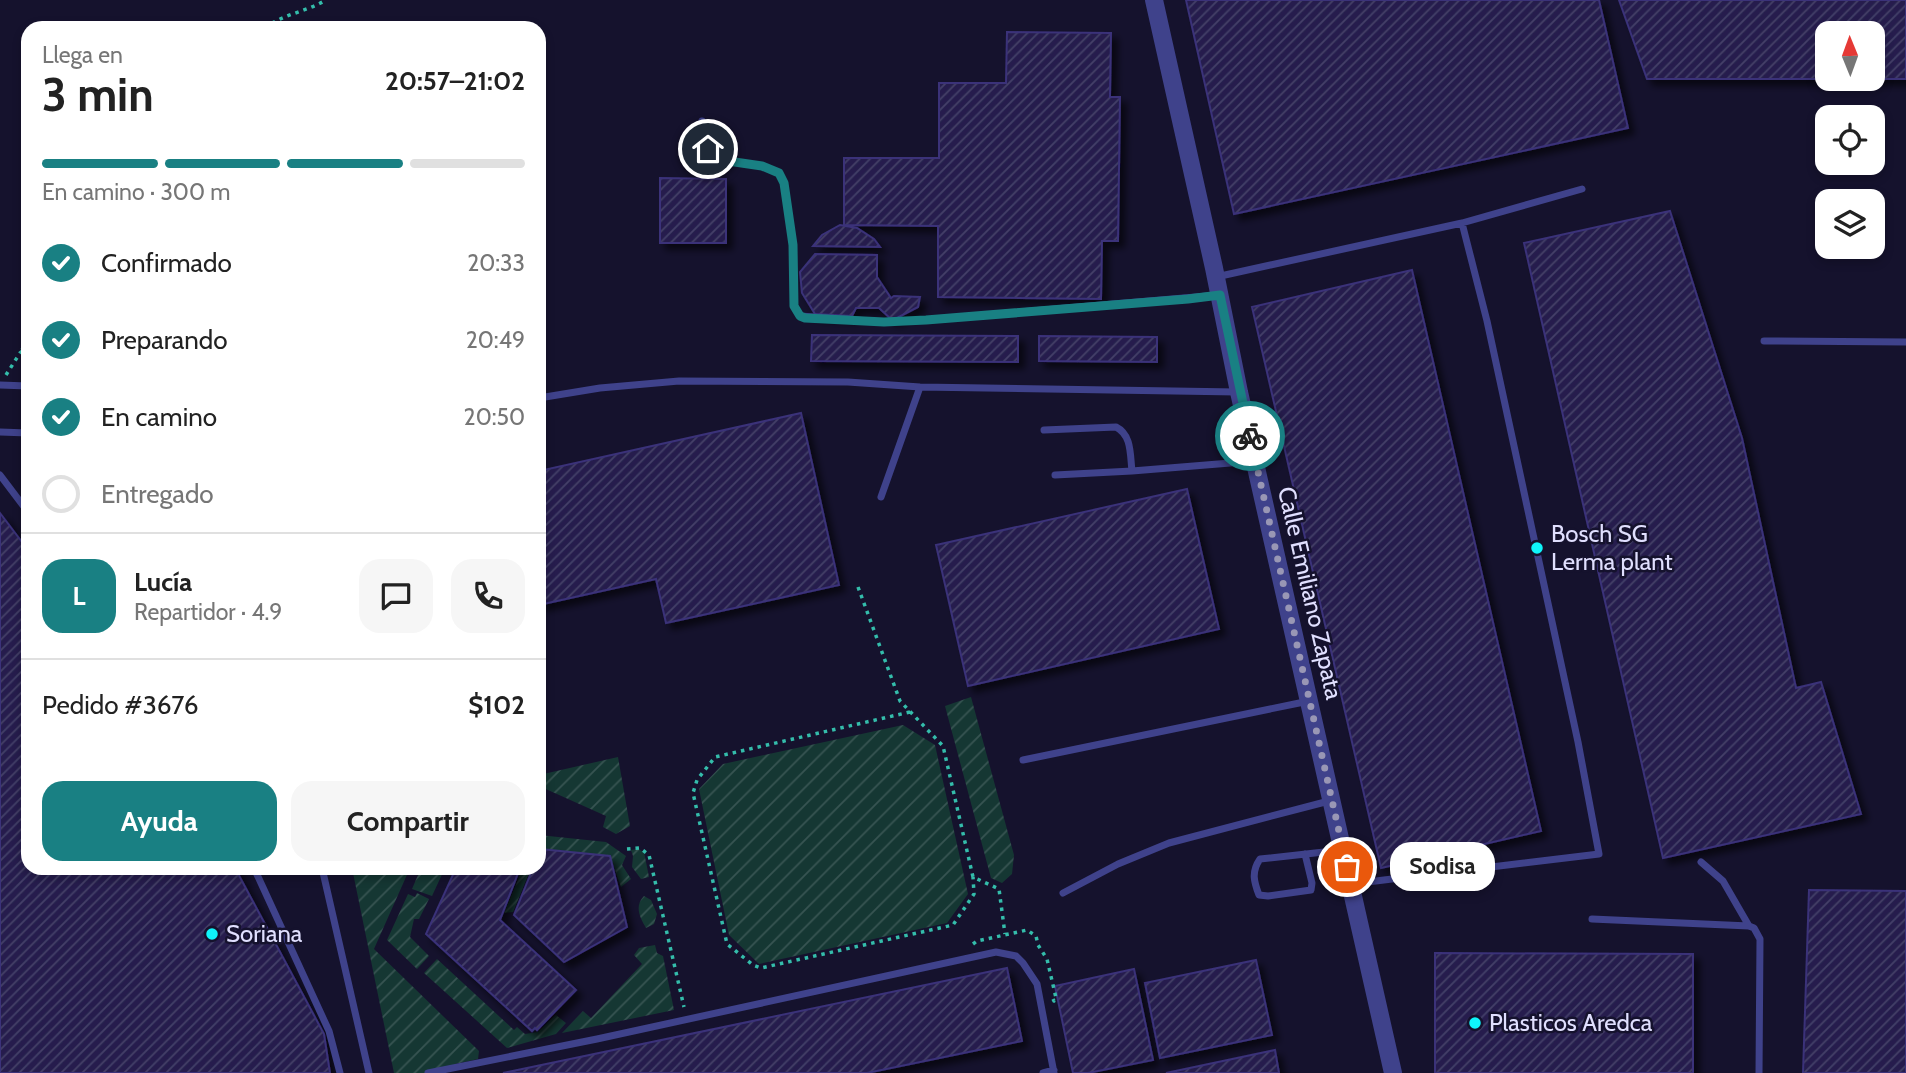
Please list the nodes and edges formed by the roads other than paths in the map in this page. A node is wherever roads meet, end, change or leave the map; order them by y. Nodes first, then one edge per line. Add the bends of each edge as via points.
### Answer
1 (1154, 0) edge
2 (702, 121) dead end
3 (1582, 189) dead end
4 (1462, 223) junction
5 (1216, 277) junction
6 (1220, 295) junction
7 (1764, 341) dead end
8 (1906, 342) edge
9 (0, 385) edge
10 (21, 386) edge
11 (920, 387) junction
12 (1239, 393) junction
13 (546, 397) edge
14 (1044, 430) dead end
15 (0, 432) edge
16 (21, 433) edge
17 (1256, 461) junction
18 (1132, 471) junction
19 (0, 475) edge
20 (1055, 475) dead end
21 (881, 497) dead end
22 (21, 503) edge
23 (1309, 701) junction
24 (1023, 760) dead end
25 (1331, 800) junction
26 (1343, 850) junction
27 (1306, 854) junction
28 (1701, 862) dead end
29 (257, 875) edge
30 (324, 875) edge
31 (1351, 884) junction
32 (1063, 893) dead end
33 (1592, 919) dead end
34 (1749, 926) junction
35 (1054, 1072) edge
36 (340, 1073) edge
37 (369, 1073) edge
38 (427, 1073) edge
39 (1043, 1073) edge
40 (1393, 1073) edge
41 (1759, 1073) edge

1 - 5 street, Calle Emiliano Zapata
2 - 6 lane via 708,149 721,160 779,173 793,245 794,306 805,318 926,320
3 - 4 lane
4 - 5 lane
4 - 31 lane via 1493,348 1599,854
5 - 6 street, Calle Emiliano Zapata
6 - 12 street, Calle Emiliano Zapata
7 - 8 lane
9 - 10 lane
11 - 12 lane
11 - 13 lane via 679,381
11 - 21 lane
12 - 17 street, Calle Emiliano Zapata
14 - 18 lane via 1121,428 1128,439
15 - 16 lane
17 - 18 lane
17 - 23 street, Calle Emiliano Zapata
18 - 20 lane
19 - 22 lane
23 - 24 lane
23 - 25 street, Calle Emiliano Zapata
25 - 26 street, Calle Emiliano Zapata
25 - 32 lane via 1169,843
26 - 27 lane
26 - 31 street, Calle Emiliano Zapata
27 - 27 lane via 1259,859 1254,868 1259,895 1311,890
28 - 34 lane via 1723,881
29 - 36 lane via 330,1031
30 - 37 lane
31 - 40 street, Calle Emiliano Zapata
33 - 34 lane
34 - 41 lane via 1760,939
35 - 38 lane via 1037,984 1016,956 996,952
35 - 39 lane

